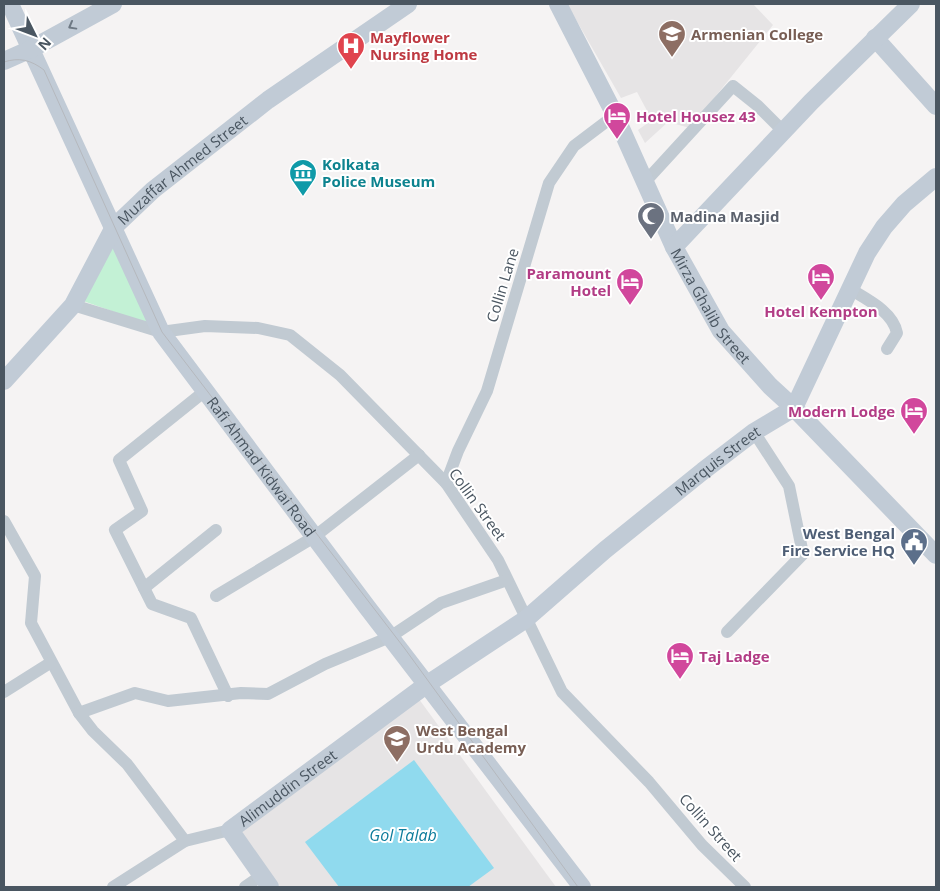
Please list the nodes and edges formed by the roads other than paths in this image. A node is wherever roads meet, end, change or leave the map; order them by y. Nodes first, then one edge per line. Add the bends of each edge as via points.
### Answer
1 (10, 4) edge
2 (113, 4) edge
3 (408, 4) edge
4 (558, 4) edge
5 (911, 4) edge
6 (876, 38) junction
7 (31, 49) junction
8 (4, 61) edge
9 (936, 106) edge
10 (615, 115) junction
11 (783, 131) junction
12 (936, 177) edge
13 (644, 182) junction
14 (114, 227) junction
15 (674, 247) junction
16 (850, 289) junction
17 (73, 306) junction
18 (161, 332) junction
19 (887, 349) dead end
20 (4, 381) edge
21 (205, 391) junction
22 (794, 408) junction
23 (754, 432) junction
24 (419, 455) junction
25 (446, 483) junction
26 (4, 521) edge
27 (216, 530) dead end
28 (314, 537) junction
29 (934, 548) edge
30 (507, 580) junction
31 (144, 588) junction
32 (216, 596) dead end
33 (526, 619) junction
34 (727, 632) dead end
35 (390, 637) junction
36 (50, 663) junction
37 (428, 684) junction
38 (4, 692) edge
39 (228, 696) junction
40 (79, 713) junction
41 (230, 830) junction
42 (185, 841) junction
43 (266, 881) edge
44 (113, 887) edge
45 (245, 887) edge
46 (582, 887) edge
47 (745, 887) edge

1 - 7 main road, Rafi Ahmad Kidwai Road
2 -> 7 main road
3 - 14 main road, Muzaffar Ahmed Street via 268,100 153,190
4 - 10 main road, Mirza Ghalib Street
5 - 6 main road
6 - 9 main road
6 - 11 main road
7 - 8 main road
7 - 14 main road, Rafi Ahmad Kidwai Road
10 - 13 main road, Mirza Ghalib Street
10 - 25 street, Collin Lane via 574,146 549,183 488,391 458,450
11 - 13 street via 733,86
11 - 15 main road
12 - 16 main road via 909,199 884,227 866,254
13 - 15 main road, Mirza Ghalib Street
14 - 17 main road, Muzaffar Ahmed Street
14 - 18 main road, Rafi Ahmad Kidwai Road
15 - 22 main road, Mirza Ghalib Street via 721,331
16 - 19 street via 874,303 895,322 897,333
16 - 22 main road
17 - 18 street, Collin Street
17 - 20 main road, Muzaffar Ahmed Street
18 - 21 main road, Rafi Ahmad Kidwai Road
18 - 24 street, Collin Street via 205,326 258,328 290,335 340,375
21 - 28 main road, Rafi Ahmad Kidwai Road
21 - 31 street via 119,460 142,511 115,530
22 - 23 main road, Marquis Street
22 - 29 main road, Mirza Ghalib Street
23 - 33 main road, Marquis Street via 604,550
23 - 34 street via 789,486 803,554
24 - 25 street, Collin Street
24 - 28 street
25 - 30 street, Collin Street via 498,560
26 - 36 street via 36,576 31,623
27 - 31 street
28 - 32 street
28 - 35 main road, Rafi Ahmad Kidwai Road
30 - 33 street, Collin Street
30 - 35 street via 441,603
31 - 39 street via 152,604 191,618
33 - 37 main road, Marquis Street
33 - 47 street, Collin Street via 562,692 649,782 702,845
35 - 37 main road, Rafi Ahmad Kidwai Road
35 - 39 street via 325,664 268,694
36 - 38 street
36 - 40 street
37 - 41 main road, Alimuddin Street
37 - 46 main road, Rafi Ahmad Kidwai Road
39 - 40 street via 168,701 135,693
40 - 42 street via 127,764
41 - 42 street, Alimuddin Street
41 - 43 main road
42 - 44 street, Alimuddin Street
43 - 45 street

